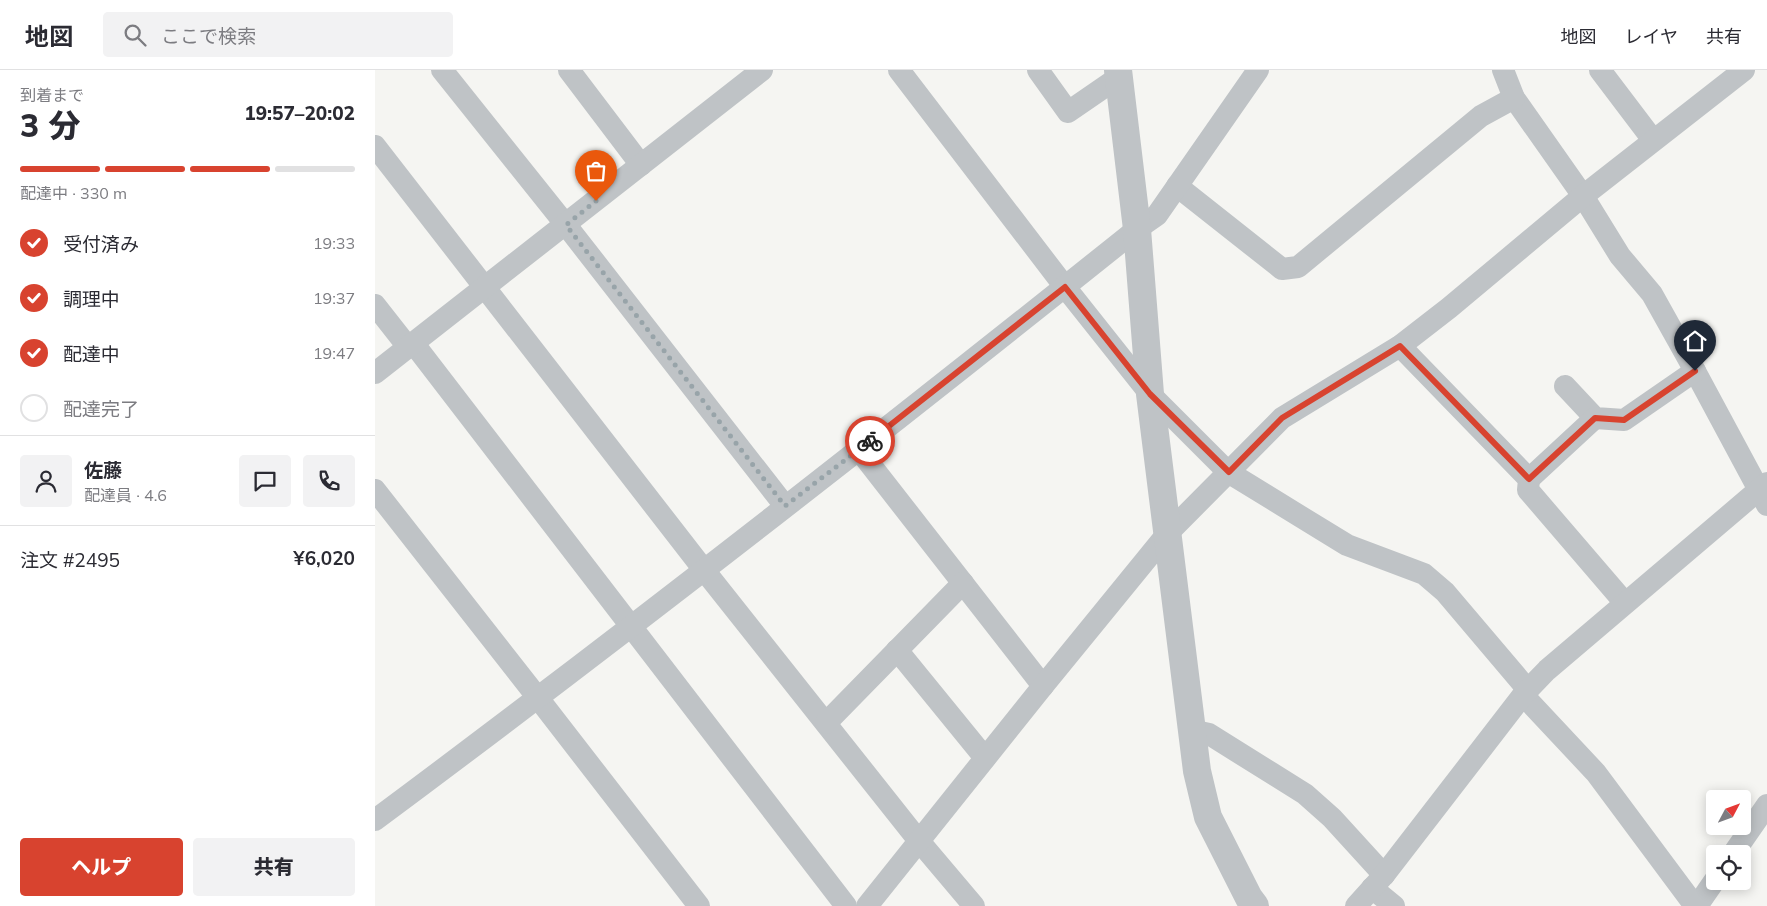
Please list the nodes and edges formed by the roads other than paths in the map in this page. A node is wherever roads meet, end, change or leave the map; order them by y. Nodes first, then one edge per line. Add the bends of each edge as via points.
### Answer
1 (442, 70) edge
2 (569, 70) edge
3 (762, 70) edge
4 (899, 70) edge
5 (1038, 70) edge
6 (1258, 70) edge
7 (1503, 70) edge
8 (1599, 70) edge
9 (1744, 70) edge
10 (1119, 74) edge
11 (1514, 98) junction
12 (1653, 140) junction
13 (375, 146) edge
14 (641, 165) junction
15 (1177, 186) junction
16 (1583, 196) junction
17 (566, 225) junction
18 (1137, 228) junction
19 (485, 287) junction
20 (1065, 287) junction
21 (375, 305) edge
22 (411, 346) junction
23 (1400, 346) junction
24 (1695, 371) junction
25 (375, 373) edge
26 (1565, 386) dead end
27 (1150, 394) junction
28 (1595, 418) junction
29 (859, 450) junction
30 (1229, 472) junction
31 (1529, 479) junction
32 (375, 490) edge
33 (1764, 492) edge
34 (785, 506) junction
35 (1167, 534) junction
36 (704, 570) junction
37 (963, 583) junction
38 (1625, 603) junction
39 (630, 627) junction
40 (897, 650) junction
41 (1043, 686) junction
42 (1525, 693) junction
43 (539, 698) junction
44 (826, 723) junction
45 (1191, 730) junction
46 (985, 758) junction
47 (1767, 805) edge
48 (375, 820) edge
49 (919, 841) junction
50 (1739, 845) edge
51 (1378, 882) junction
52 (1708, 890) edge
53 (699, 906) edge
54 (846, 906) edge
55 (867, 906) edge
56 (974, 906) edge
57 (1255, 906) edge
58 (1357, 906) edge
59 (1394, 906) edge
60 (1696, 906) edge

1 - 17 street
2 - 14 street
3 - 14 street
4 - 20 street
5 - 10 street via 1068,112
6 - 15 street
7 - 11 street
8 - 12 street
9 - 12 street
10 - 18 street
11 - 15 street via 1481,116 1298,267 1283,269
11 - 16 street
12 - 16 street
13 - 19 street
14 - 17 street
15 - 18 street via 1157,215
16 - 23 street
16 - 24 street via 1620,256 1652,294
17 - 19 street
17 - 34 street
18 - 20 street
18 - 27 street
19 - 22 street
19 - 36 street
20 - 27 street
20 - 29 street
21 - 22 street
22 - 25 street
22 - 39 street
23 - 30 street via 1282,418
23 - 31 street
24 - 28 street via 1624,420
24 - 33 street
26 - 28 street
27 - 30 street
27 - 35 street
28 - 31 street
29 - 34 street
29 - 37 street
30 - 35 street
30 - 42 street via 1347,545 1424,574 1445,592
31 - 38 street via 1527,490
32 - 43 street
33 - 38 street
34 - 36 street
35 - 41 street
35 - 45 street
36 - 39 street
36 - 44 street
37 - 40 street
37 - 41 street
38 - 42 street
39 - 43 street
39 - 54 street
40 - 44 street
40 - 46 street
41 - 46 street
42 - 51 street
42 - 60 street via 1595,773
43 - 48 street
43 - 53 street
44 - 49 street
45 - 51 street via 1209,734 1305,794 1332,818
45 - 57 street via 1208,817
46 - 49 street
47 - 50 street
49 - 55 street
49 - 56 street
51 - 58 street
51 - 59 street
52 - 60 street

